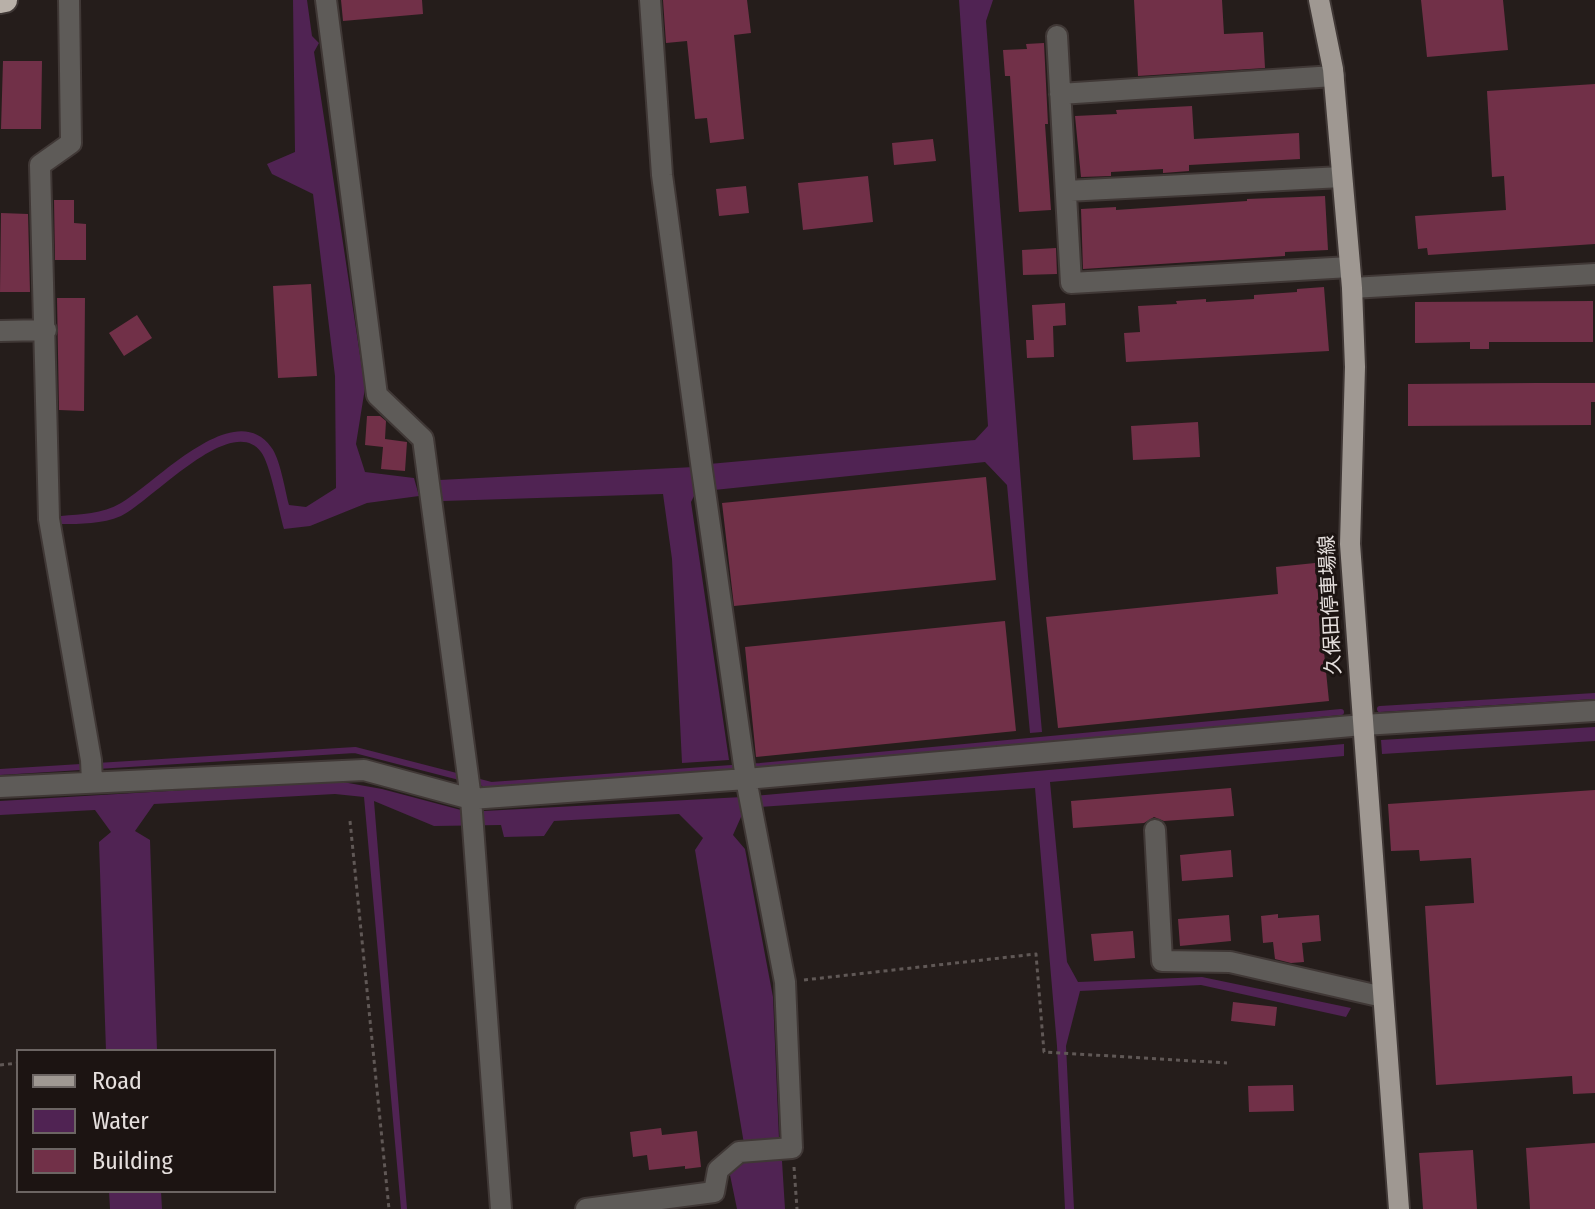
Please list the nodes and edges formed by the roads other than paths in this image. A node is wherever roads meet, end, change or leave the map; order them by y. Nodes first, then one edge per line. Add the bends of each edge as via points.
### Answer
1 (69, 0) edge
2 (326, 0) edge
3 (650, 0) edge
4 (1319, 0) edge
5 (1057, 36) dead end
6 (1334, 76) junction
7 (1060, 94) junction
8 (1342, 177) junction
9 (1066, 191) junction
10 (1350, 267) junction
11 (1595, 274) edge
12 (1352, 288) junction
13 (46, 330) junction
14 (0, 331) edge
15 (1595, 711) edge
16 (1363, 725) junction
17 (91, 772) junction
18 (746, 777) junction
19 (0, 787) edge
20 (470, 793) junction
21 (1155, 830) dead end
22 (1383, 997) junction
23 (501, 1209) edge
24 (586, 1209) edge
25 (1399, 1209) edge

1 - 13 street via 71,143 40,165
2 - 20 street via 377,395 423,439
3 - 18 street via 662,175
4 - 6 main road, 久保田停車場線
5 - 7 street
6 - 7 street
6 - 8 main road, 久保田停車場線
7 - 9 street
8 - 9 street
8 - 10 main road, 久保田停車場線
9 - 10 street via 1071,283
10 - 12 main road, 久保田停車場線
11 - 12 street
12 - 16 main road, 久保田停車場線 via 1350,544
13 - 14 street
13 - 17 street via 49,519
15 - 16 street
16 - 18 street
16 - 22 main road, 久保田停車場線
17 - 19 street
17 - 20 street via 364,770
18 - 20 street
18 - 24 street via 785,982 792,1148 739,1152 718,1170 714,1192
20 - 23 street
21 - 22 street via 1162,961 1230,962
22 - 25 main road, 久保田停車場線

